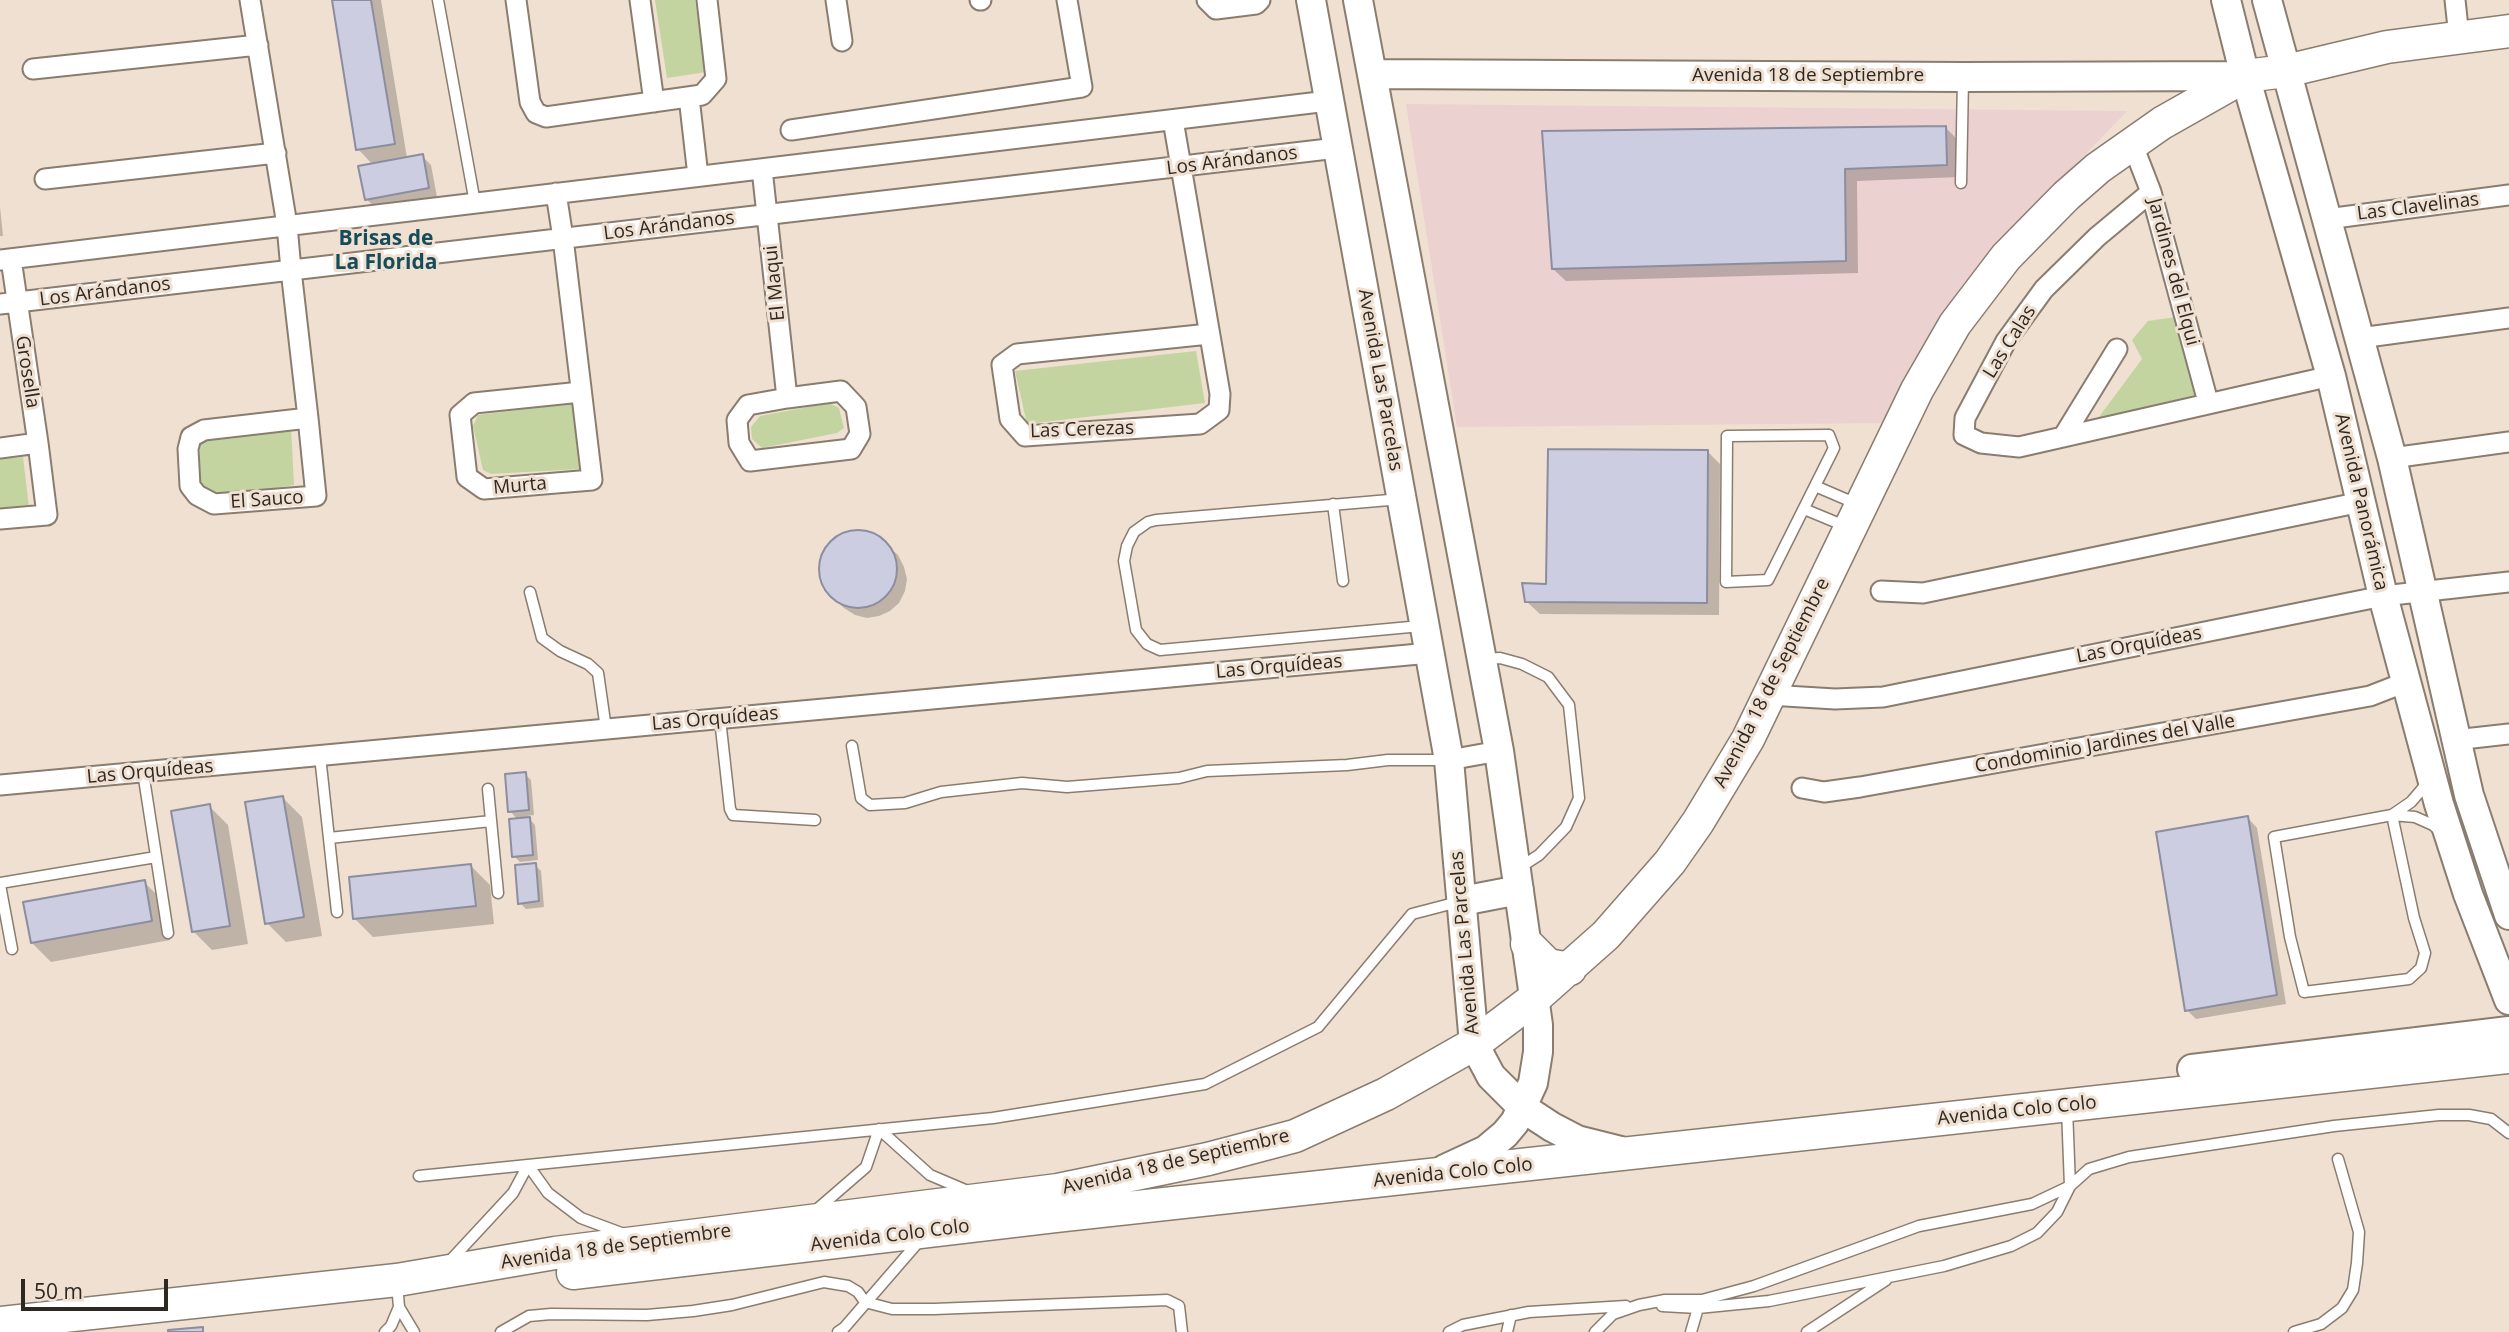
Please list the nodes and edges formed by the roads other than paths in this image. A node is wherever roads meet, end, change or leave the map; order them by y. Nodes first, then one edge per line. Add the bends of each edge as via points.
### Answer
1 (250, 0) edge
2 (438, 0) edge
3 (516, 0) edge
4 (639, 0) edge
5 (707, 0) edge
6 (836, 0) edge
7 (1067, 0) edge
8 (1207, 0) edge
9 (1260, 0) edge
10 (1311, 0) edge
11 (1358, 0) edge
12 (2226, 0) edge
13 (2267, 0) edge
14 (2455, 0) edge
15 (2509, 31) edge
16 (2459, 37) junction
17 (842, 41) dead end
18 (258, 45) junction
19 (33, 69) dead end
20 (2286, 71) junction
21 (1372, 74) junction
22 (2245, 76) junction
23 (1964, 77) junction
24 (689, 97) junction
25 (1328, 101) junction
26 (654, 102) junction
27 (1173, 120) junction
28 (791, 130) dead end
29 (2132, 143) junction
30 (1337, 148) junction
31 (276, 153) junction
32 (1181, 166) junction
33 (762, 169) junction
34 (698, 176) junction
35 (45, 179) dead end
36 (1961, 183) dead end
37 (2151, 192) junction
38 (556, 194) junction
39 (2509, 195) edge
40 (475, 203) junction
41 (768, 215) junction
42 (2327, 219) junction
43 (287, 225) junction
44 (563, 239) junction
45 (5, 259) edge
46 (291, 270) junction
47 (8, 303) edge
48 (2509, 318) edge
49 (1209, 334) junction
50 (2360, 338) junction
51 (2118, 349) dead end
52 (2331, 376) junction
53 (581, 393) junction
54 (787, 398) junction
55 (2208, 402) junction
56 (308, 418) junction
57 (2063, 437) junction
58 (2509, 442) edge
59 (38, 443) junction
60 (0, 448) edge
61 (2392, 458) junction
62 (1815, 486) junction
63 (1401, 499) junction
64 (2361, 502) junction
65 (1333, 504) junction
66 (1804, 509) junction
67 (1856, 517) junction
68 (0, 519) edge
69 (1343, 581) dead end
70 (2509, 582) edge
71 (1881, 591) dead end
72 (530, 592) dead end
73 (2422, 592) junction
74 (2383, 596) junction
75 (1424, 625) junction
76 (1430, 653) junction
77 (1482, 660) junction
78 (2406, 682) junction
79 (1769, 695) junction
80 (720, 719) junction
81 (606, 729) junction
82 (2509, 734) edge
83 (2455, 740) junction
84 (852, 746) dead end
85 (1499, 751) junction
86 (320, 756) junction
87 (1449, 760) junction
88 (2430, 769) junction
89 (143, 772) junction
90 (0, 785) edge
91 (1802, 788) dead end
92 (488, 789) dead end
93 (2392, 815) junction
94 (815, 820) dead end
95 (491, 821) junction
96 (329, 838) junction
97 (2449, 839) junction
98 (156, 857) junction
99 (1518, 880) junction
100 (0, 884) edge
101 (498, 893) dead end
102 (1462, 901) junction
103 (337, 912) dead end
104 (2509, 915) edge
105 (168, 933) dead end
106 (1527, 944) junction
107 (12, 949) dead end
108 (1570, 969) junction
109 (1535, 998) junction
110 (2509, 1000) edge
111 (2509, 1031) edge
112 (1474, 1044) junction
113 (2509, 1057) edge
114 (2192, 1069) dead end
115 (2067, 1105) junction
116 (1523, 1108) junction
117 (879, 1129) junction
118 (2509, 1133) edge
119 (1665, 1151) junction
120 (2338, 1159) dead end
121 (528, 1165) junction
122 (419, 1176) dead end
123 (1401, 1179) junction
124 (2070, 1186) junction
125 (986, 1199) junction
126 (803, 1222) junction
127 (929, 1231) junction
128 (644, 1242) junction
129 (439, 1273) junction
130 (1892, 1276) junction
131 (398, 1293) junction
132 (865, 1302) junction
133 (1639, 1305) junction
134 (1698, 1308) junction
135 (1511, 1315) junction
136 (4, 1326) edge
137 (385, 1332) edge
138 (414, 1332) edge
139 (501, 1332) edge
140 (838, 1332) edge
141 (1182, 1332) edge
142 (1449, 1332) edge
143 (1507, 1332) edge
144 (1594, 1332) edge
145 (1691, 1332) edge
146 (1807, 1332) edge
147 (2294, 1332) edge

1 - 18 street, El Sauco
2 - 40 lane
3 - 26 street via 530,103 536,113 546,117
4 - 26 street
5 - 24 street via 716,79 702,95
6 - 17 street
7 - 28 street via 1082,87
8 - 9 street via 1216,9
10 - 25 main road, Avenida Las Parcelas
11 - 21 main road
12 - 22 main road, Avenida Panorámica
13 - 20 main road, Avenida Panorámica
14 - 16 street
15 - 16 main road, Avenida 18 de Septiembre
16 - 20 main road, Avenida 18 de Septiembre via 2386,47
18 - 19 street
18 - 31 street, El Sauco
20 - 22 main road, Avenida 18 de Septiembre
20 - 42 main road, Avenida Panorámica
21 - 23 main road, Avenida 18 de Septiembre
21 - 25 main road
21 - 77 main road
22 - 23 main road, Avenida 18 de Septiembre
22 - 29 main road, Avenida 18 de Septiembre
22 - 52 main road, Avenida Panorámica
23 - 36 lane
24 - 26 street
24 - 34 street
25 - 27 street
25 - 30 main road, Avenida Las Parcelas
27 - 32 street, Las Cerezas
27 - 33 street
29 - 37 street, Jardines del Elqui
29 - 67 main road, Avenida 18 de Septiembre via 2035,225 1980,289 1917,390
30 - 32 street, Los Arándanos
30 - 63 main road, Avenida Las Parcelas
31 - 35 street
31 - 43 street, El Sauco
32 - 41 street, Los Arándanos
32 - 49 street, Las Cerezas
33 - 34 street
33 - 41 street, El Maqui
34 - 38 street
37 - 55 street, Jardines del Elqui
37 - 57 street, Las Calas via 2044,289 2006,341 1965,418 1964,435 1981,443 2019,447
38 - 40 street
38 - 44 street, Murta
39 - 42 street, Las Clavelinas
40 - 43 street
41 - 44 street, Los Arándanos
41 - 54 street, El Maqui
42 - 50 main road, Avenida Panorámica
43 - 45 street
43 - 46 street, El Sauco
44 - 46 street, Los Arándanos
44 - 53 street, Murta
45 - 47 street, Grosella
46 - 47 street, Los Arándanos
46 - 56 street, El Sauco
47 - 59 street, Grosella
48 - 50 street
49 - 49 street, Las Cerezas via 1017,354 1002,365 1010,419 1025,436 1200,424 1219,410
50 - 61 main road, Avenida Panorámica
51 - 57 street
52 - 55 street, Las Calas
52 - 64 main road, Avenida Panorámica
53 - 53 street, Murta via 592,481 484,489 467,477 460,415 474,403
54 - 54 street via 841,391 856,407 860,434 850,449 751,461 739,443 737,420 748,405
55 - 57 street, Las Calas
56 - 56 street, El Sauco via 316,496 214,504 190,486 191,437 204,430
58 - 61 street
59 - 60 street
59 - 68 street, Grosella via 47,515
61 - 73 main road, Avenida Panorámica
62 - 66 lane
62 - 66 lane via 1834,448 1829,435 1727,436 1726,582 1768,580
62 - 67 lane
63 - 65 lane
63 - 75 main road, Avenida Las Parcelas
64 - 71 street via 1923,593
64 - 74 main road, Avenida Panorámica
65 - 69 lane
65 - 75 lane via 1164,519 1141,527 1126,545 1124,561 1140,638 1153,648 1168,651
66 - 67 lane
67 - 79 main road, Avenida 18 de Septiembre
70 - 73 street, Las Orquídeas
72 - 81 lane via 542,638 598,673
73 - 74 street, Las Orquídeas
73 - 83 main road, Avenida Panorámica
74 - 78 main road, Avenida Panorámica
74 - 79 street, Las Orquídeas via 1883,697
75 - 76 main road, Avenida Las Parcelas
76 - 80 street, Las Orquídeas
76 - 87 main road, Avenida Las Parcelas
77 - 85 main road
77 - 99 lane via 1500,658 1548,677 1569,705 1579,798 1566,827
78 - 88 main road, Avenida Panorámica
78 - 91 street, Condominio Jardines del Valle via 2370,696 1860,788 1824,792
79 - 108 main road, Avenida 18 de Septiembre via 1698,822 1639,900
80 - 81 street, Las Orquídeas
80 - 94 lane via 733,815
81 - 86 street, Las Orquídeas
82 - 83 street
83 - 104 main road, Avenida Panorámica
84 - 87 lane via 861,798 870,805 1022,783 1068,787 1179,778 1207,771
85 - 87 street
85 - 99 main road
86 - 89 street, Las Orquídeas
86 - 96 lane
87 - 102 main road, Avenida Las Parcelas
88 - 93 lane via 2423,788
88 - 97 main road, Avenida Panorámica
89 - 90 street, Las Orquídeas
89 - 98 lane
92 - 95 lane
93 - 93 lane via 2425,953 2421,968 2409,979 2304,992 2274,837
93 - 97 lane via 2415,817
95 - 96 lane
95 - 101 lane
96 - 103 lane
97 - 110 main road, Avenida Panorámica
98 - 100 lane
98 - 105 lane
99 - 102 main road
99 - 106 main road
100 - 107 lane
102 - 112 main road, Avenida Las Parcelas
102 - 117 lane via 1412,914 1318,1027 1205,1084 993,1118
106 - 108 main road via 1548,965
106 - 109 main road
108 - 109 main road, Avenida 18 de Septiembre
109 - 112 main road, Avenida 18 de Septiembre
109 - 116 main road via 1537,1068
111 - 114 main road
112 - 116 main road, Avenida Las Parcelas via 1491,1076
112 - 125 main road, Avenida 18 de Septiembre via 1375,1100 1295,1136 1130,1176
113 - 115 main road, Avenida Colo Colo
115 - 119 main road, Avenida Colo Colo
115 - 124 lane
116 - 119 main road, Avenida Las Parcelas via 1564,1134 1598,1147
116 - 123 main road via 1505,1134 1478,1155
117 - 121 lane
117 - 125 lane via 930,1175
117 - 126 lane via 866,1167
118 - 124 lane via 2491,1119 2469,1115 2334,1126 2129,1157 2089,1169
119 - 123 main road, Avenida Colo Colo
120 - 147 lane via 2359,1232 2353,1290 2342,1308 2321,1324
121 - 122 lane
121 - 128 lane via 548,1193 581,1218
121 - 129 lane via 513,1193
123 - 127 main road, Avenida Colo Colo
124 - 130 lane via 2057,1212 2037,1233 2011,1246 1944,1266
124 - 133 lane via 2032,1203 1919,1226 1754,1286 1702,1300
125 - 126 main road, Avenida 18 de Septiembre
126 - 128 main road, Avenida 18 de Septiembre
127 - 131 main road, Avenida Colo Colo
127 - 132 lane
128 - 129 main road, Avenida 18 de Septiembre
129 - 131 main road, Avenida 18 de Septiembre
130 - 134 lane via 1769,1301
130 - 146 lane
131 - 136 main road
131 - 137 lane via 391,1326
131 - 138 lane
132 - 139 lane via 848,1286 824,1282 693,1311 529,1316
132 - 140 lane
132 - 141 lane via 915,1310 1167,1300 1179,1306
133 - 134 lane
133 - 135 lane
133 - 144 lane via 1613,1314
134 - 145 lane
135 - 142 lane
135 - 143 lane

